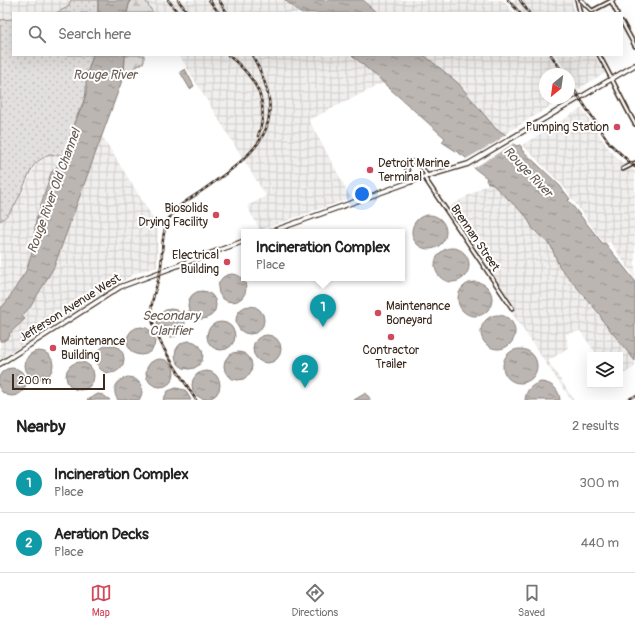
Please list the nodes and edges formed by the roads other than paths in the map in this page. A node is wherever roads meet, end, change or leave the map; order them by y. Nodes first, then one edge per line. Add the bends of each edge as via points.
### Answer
1 (577, 0) edge
2 (581, 0) edge
3 (611, 0) edge
4 (580, 12) edge
5 (617, 12) edge
6 (623, 24) edge
7 (635, 46) edge
8 (600, 56) edge
9 (635, 65) edge
10 (612, 79) junction
11 (635, 124) edge
12 (635, 163) edge
13 (623, 169) dead end
14 (426, 177) junction
15 (411, 182) junction
16 (278, 229) edge
17 (241, 242) edge
18 (512, 308) dead end
19 (0, 364) edge

1 - 4 street
2 - 3 street via 592,11
3 - 5 street
6 - 7 street
8 - 10 street
9 - 10 main road
10 - 11 street
10 - 14 main road via 468,164
12 - 13 street
14 - 15 main road
14 - 15 street, Brennan Street via 420,164 412,162 407,169
14 - 18 street, Brennan Street
15 - 16 main road
17 - 19 main road, Jefferson Avenue West via 120,287

